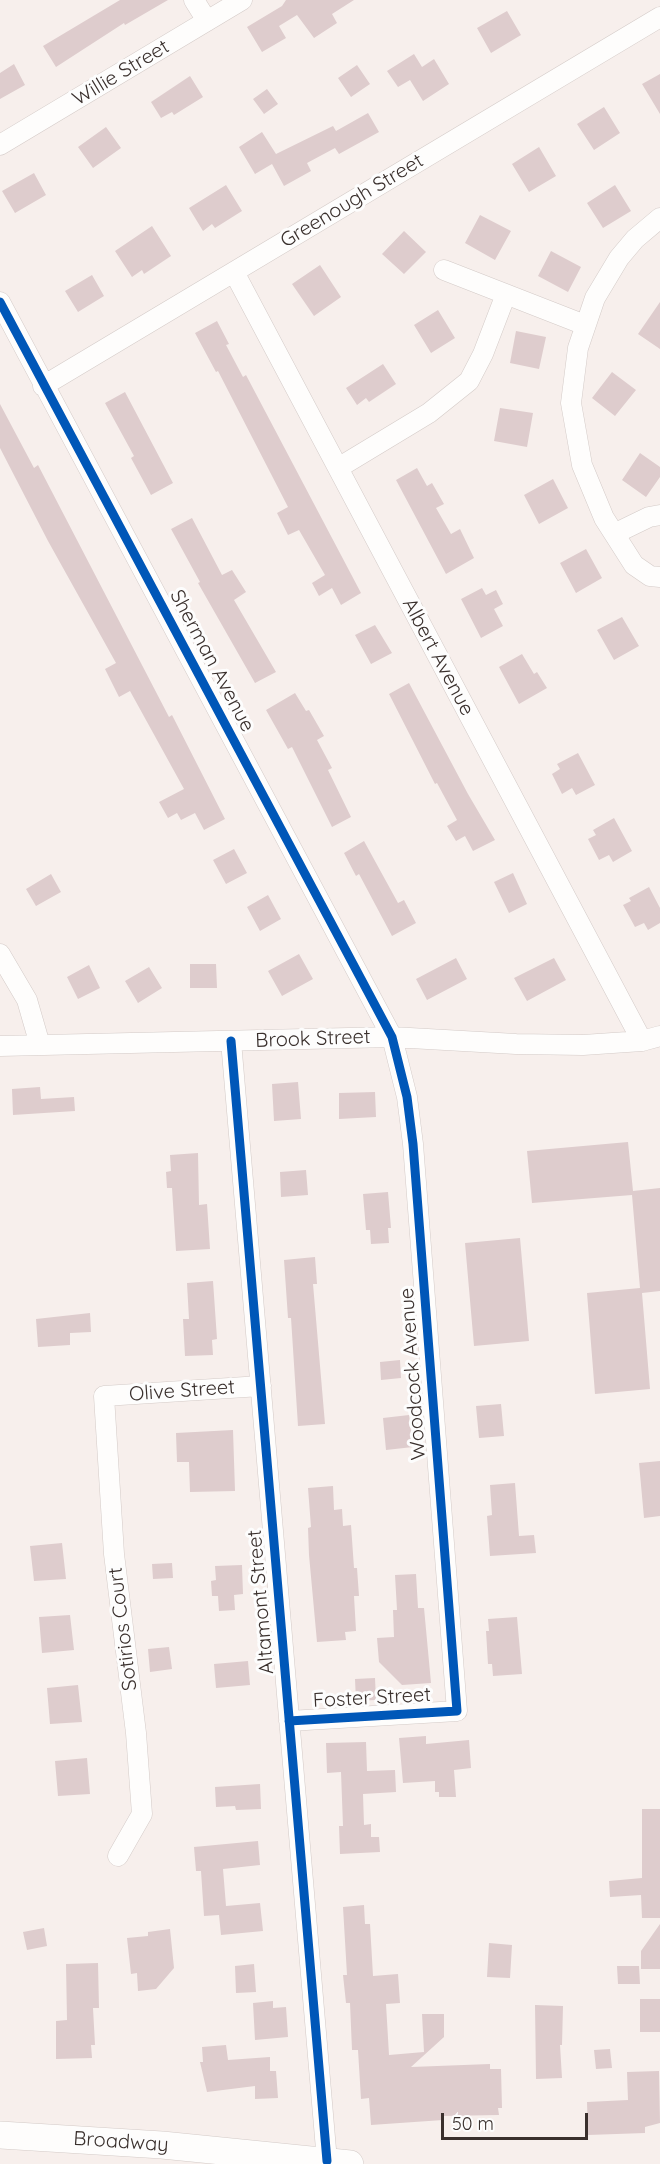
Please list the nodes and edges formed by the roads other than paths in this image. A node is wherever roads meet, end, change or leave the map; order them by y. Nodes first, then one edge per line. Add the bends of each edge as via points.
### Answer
1 (194, 0) edge
2 (242, 0) edge
3 (660, 17) edge
4 (207, 21) junction
5 (0, 145) edge
6 (660, 218) edge
7 (444, 270) dead end
8 (234, 272) junction
9 (506, 294) junction
10 (0, 302) edge
11 (585, 325) junction
12 (43, 386) junction
13 (338, 468) junction
14 (660, 515) edge
15 (614, 534) junction
16 (660, 577) edge
17 (0, 954) edge
18 (392, 1036) junction
19 (651, 1039) edge
20 (231, 1041) junction
21 (40, 1045) junction
22 (0, 1046) edge
23 (261, 1386) junction
24 (104, 1396) joint
25 (457, 1711) joint
26 (289, 1721) junction
27 (118, 1856) dead end
28 (0, 2135) edge
29 (193, 2156) edge
30 (338, 2163) edge

1 - 4 street
2 - 4 street, Willie Street
3 - 8 street, Greenough Street
4 - 5 street, Willie Street
6 - 11 street via 635,238 619,258 595,298
7 - 9 street
8 - 12 street, Greenough Street
8 - 13 street, Albert Avenue
9 - 11 street
9 - 13 street via 469,381 429,414
10 - 12 street, Sherman Avenue
11 - 15 street via 572,382 573,423 585,473
12 - 18 street, Sherman Avenue
13 - 19 street, Albert Avenue
14 - 15 street via 649,516
15 - 16 street via 641,572
17 - 21 street via 27,1000
18 - 19 street, Brook Street via 516,1044
18 - 20 street, Brook Street
18 - 25 street, Woodcock Avenue via 407,1097 413,1144
20 - 21 street, Brook Street
20 - 23 street, Altamont Street
21 - 22 street, Brook Street
23 - 24 street, Olive Street
23 - 26 street, Altamont Street
24 - 27 street, Sotirios Court via 114,1554 142,1814
25 - 26 street, Foster Street
26 - 30 street, Altamont Street
28 - 29 main road, Broadway
29 - 30 main road, Broadway

